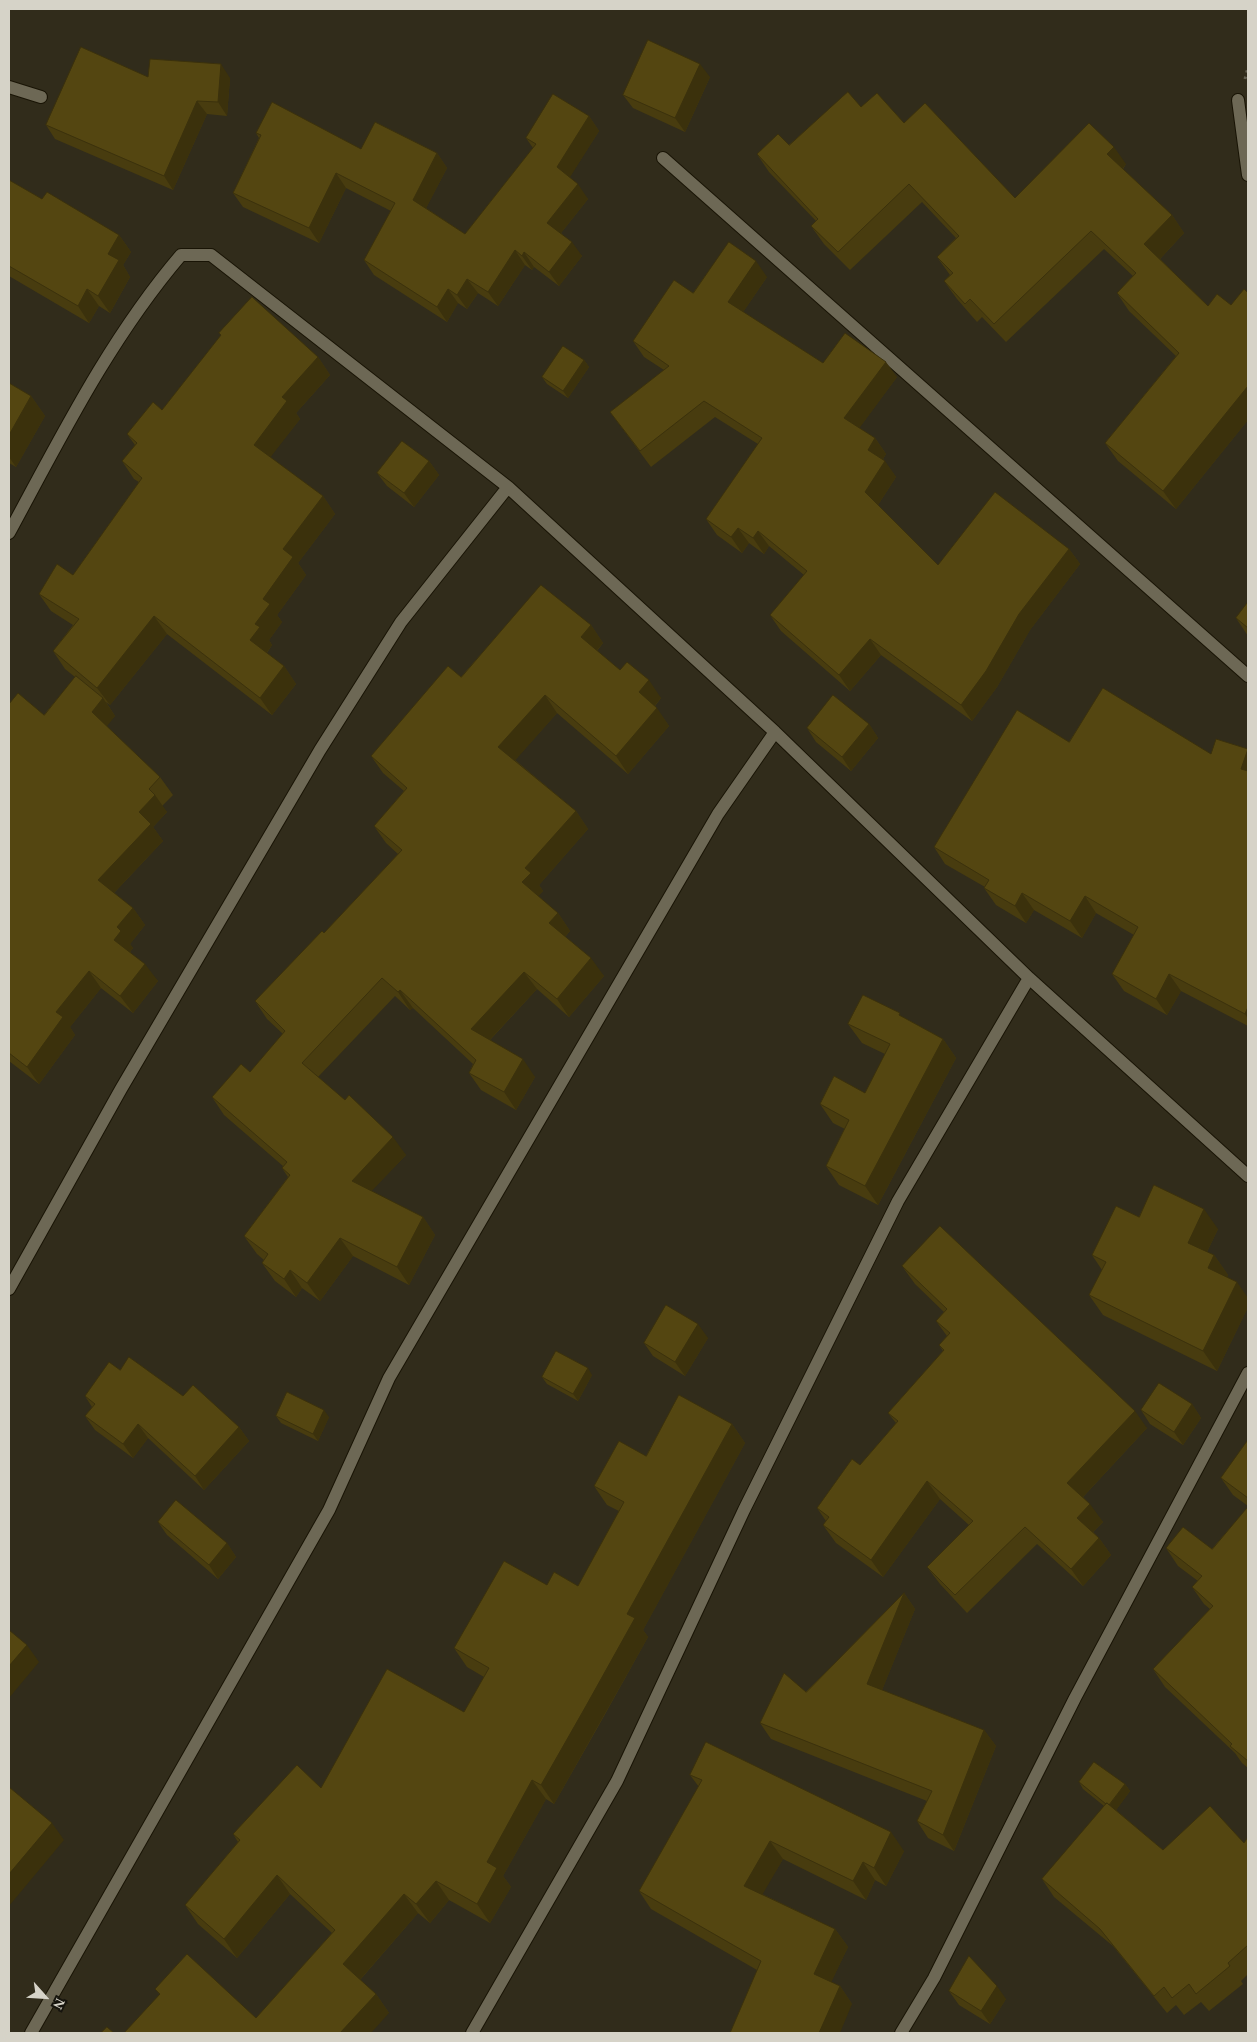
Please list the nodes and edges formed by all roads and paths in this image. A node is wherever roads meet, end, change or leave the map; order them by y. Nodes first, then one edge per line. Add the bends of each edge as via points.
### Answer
1 (9, 87) edge
2 (41, 97) dead end
3 (1238, 100) dead end
4 (663, 158) dead end
5 (1248, 175) edge
6 (508, 487) junction
7 (9, 533) edge
8 (1248, 676) edge
9 (775, 732) junction
10 (1029, 978) junction
11 (1248, 1176) edge
12 (9, 1289) edge
13 (1248, 1373) edge
14 (30, 2033) edge
15 (472, 2033) edge
16 (901, 2033) edge

1 - 2 street
3 - 5 street
4 - 8 street
6 - 7 street via 211,255 181,255 152,289 102,364
6 - 9 street
6 - 12 street via 401,622 320,750 126,1080
9 - 10 street
9 - 14 street via 718,814 394,1369 329,1510
10 - 11 street
10 - 15 street via 898,1201 744,1510 617,1781
13 - 16 street via 1075,1698 934,1978

